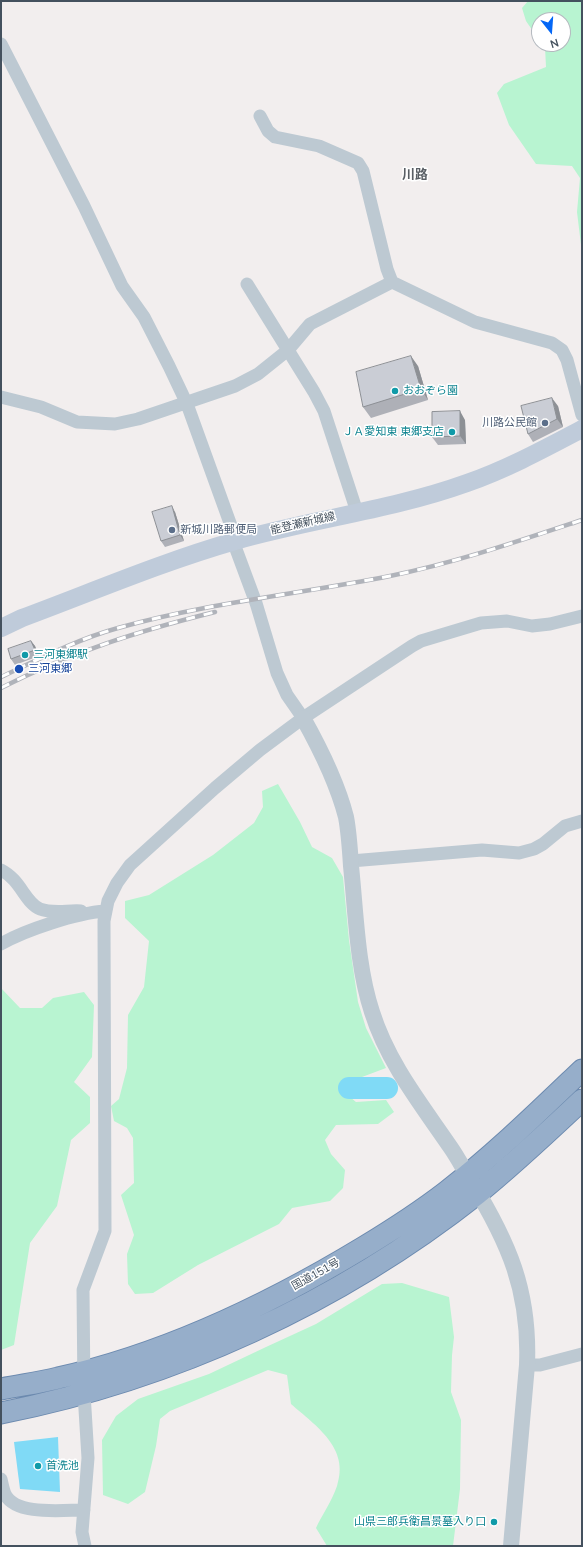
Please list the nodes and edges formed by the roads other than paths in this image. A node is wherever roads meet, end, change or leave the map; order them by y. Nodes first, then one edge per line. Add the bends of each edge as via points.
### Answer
1 (1, 44) edge
2 (260, 116) dead end
3 (392, 282) junction
4 (247, 284) dead end
5 (288, 350) junction
6 (1, 397) edge
7 (187, 404) junction
8 (582, 415) edge
9 (582, 429) edge
10 (357, 512) junction
11 (233, 542) junction
12 (582, 616) edge
13 (1, 628) edge
14 (303, 718) junction
15 (582, 821) edge
16 (351, 861) junction
17 (1, 870) edge
18 (105, 912) junction
19 (88, 914) junction
20 (1, 944) edge
21 (582, 1070) edge
22 (582, 1100) edge
23 (467, 1175) junction
24 (478, 1193) junction
25 (582, 1354) edge
26 (528, 1365) junction
27 (84, 1371) junction
28 (1, 1389) edge
29 (84, 1393) junction
30 (1, 1413) edge
31 (1, 1479) edge
32 (84, 1510) junction
33 (85, 1546) edge
34 (511, 1546) edge

1 - 7 street via 122,286 144,317
2 - 3 street via 268,131 275,137 319,146 358,163 363,171
3 - 5 street via 310,324
3 - 8 street via 475,322 552,343 562,350
4 - 5 street
5 - 7 street via 258,374 235,386
5 - 10 street via 324,411
6 - 7 street via 41,407 77,422 96,424 115,424 138,419
7 - 11 street via 234,534
9 - 10 main road, 能登瀬新城線 via 526,459 466,483 429,495
10 - 11 main road, 能登瀬新城線
11 - 13 main road, 能登瀬新城線 via 165,564
11 - 14 street via 256,603 277,672 287,695
12 - 14 street via 532,626 507,621 481,623 421,641
14 - 16 street via 336,785 346,819
14 - 18 street via 221,783 130,865 117,883
15 - 16 street via 565,826 534,849 519,853 482,850
16 - 23 street via 362,967 372,1012 393,1062
17 - 19 street via 18,882 32,904 40,909
18 - 19 street
18 - 27 street via 105,1231 83,1290
19 - 20 street via 17,934
21 - 23 highway, 国道151号
22 - 24 highway, 国道151号
23 - 24 street
23 - 27 highway, 国道151号 via 393,1229 337,1264 283,1293 161,1347
24 - 26 street via 502,1236 520,1285 528,1343
24 - 29 highway, 国道151号 via 407,1245 347,1283 291,1313 220,1346
25 - 26 street via 540,1365
26 - 34 street
27 - 28 highway, 国道151号
27 - 29 street
29 - 30 highway, 国道151号
29 - 32 street via 88,1458
31 - 32 street via 5,1495 14,1505 25,1509
32 - 33 street via 82,1532

